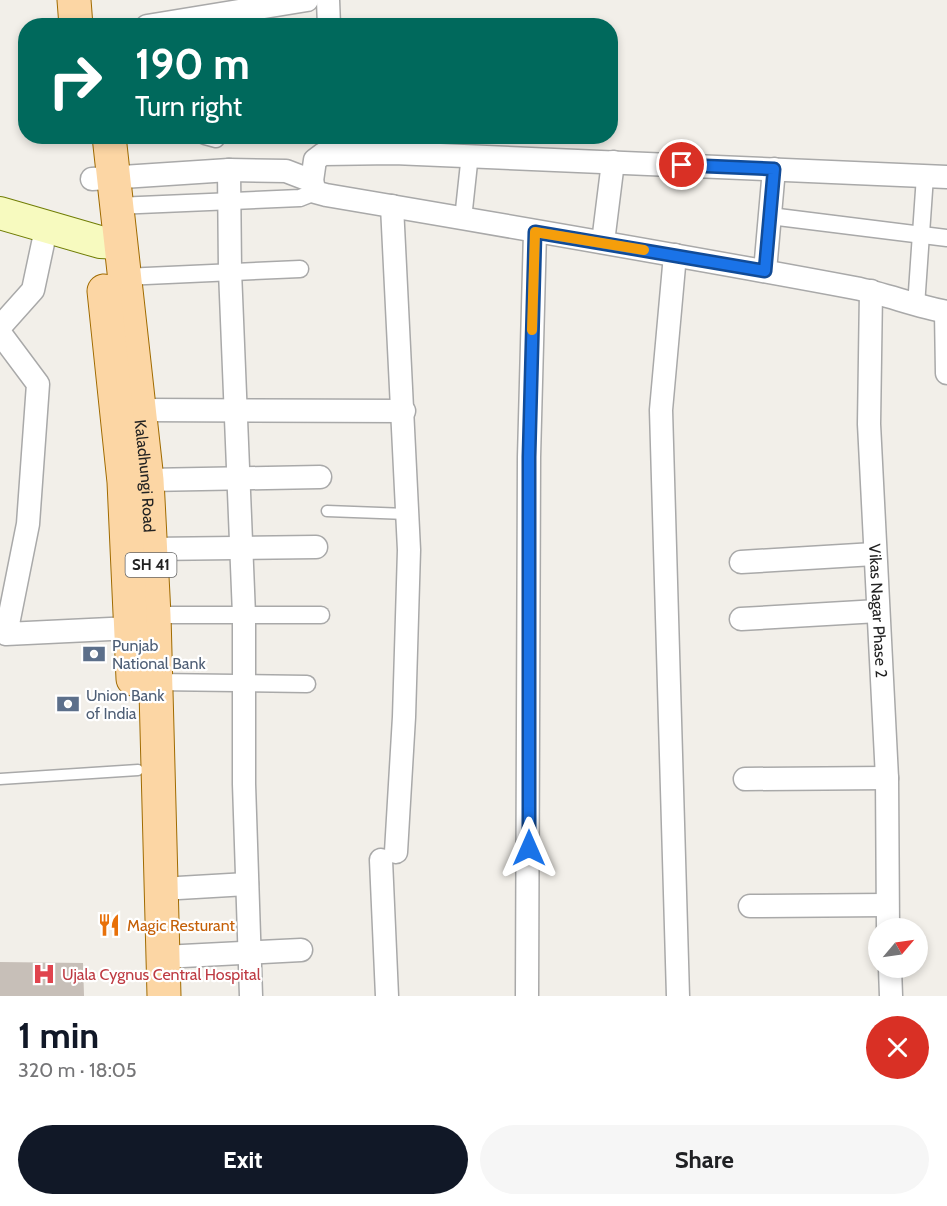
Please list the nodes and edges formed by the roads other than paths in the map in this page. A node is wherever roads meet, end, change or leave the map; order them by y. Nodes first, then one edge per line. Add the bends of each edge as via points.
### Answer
1 (74, 0) edge
2 (96, 0) edge
3 (307, 0) edge
4 (328, 0) edge
5 (75, 18) edge
6 (97, 18) edge
7 (196, 18) edge
8 (329, 18) edge
9 (91, 144) edge
10 (109, 144) edge
11 (470, 154) junction
12 (613, 162) junction
13 (774, 169) junction
14 (229, 170) junction
15 (936, 176) edge
16 (314, 186) junction
17 (107, 188) junction
18 (229, 201) junction
19 (392, 206) junction
20 (0, 213) edge
21 (770, 216) junction
22 (463, 219) junction
23 (46, 229) junction
24 (535, 232) junction
25 (921, 235) junction
26 (947, 238) edge
27 (603, 242) junction
28 (110, 243) junction
29 (675, 255) junction
30 (300, 269) dead end
31 (230, 271) junction
32 (765, 271) junction
33 (124, 277) junction
34 (871, 291) junction
35 (916, 306) junction
36 (946, 312) edge
37 (0, 327) edge
38 (0, 333) edge
39 (947, 373) edge
40 (141, 410) junction
41 (235, 410) junction
42 (404, 411) junction
43 (320, 477) dead end
44 (238, 478) junction
45 (147, 480) junction
46 (327, 511) dead end
47 (407, 514) junction
48 (241, 547) junction
49 (316, 547) dead end
50 (151, 549) junction
51 (874, 554) junction
52 (741, 562) dead end
53 (878, 611) junction
54 (244, 615) junction
55 (321, 615) dead end
56 (741, 619) dead end
57 (142, 621) junction
58 (156, 682) junction
59 (243, 683) junction
60 (307, 684) dead end
61 (138, 770) junction
62 (745, 778) dead end
63 (887, 778) junction
64 (0, 779) edge
65 (150, 856) junction
66 (247, 884) junction
67 (161, 889) junction
68 (887, 905) junction
69 (750, 906) dead end
70 (888, 918) edge
71 (301, 950) dead end
72 (249, 952) junction
73 (163, 957) junction
74 (890, 978) edge
75 (143, 996) edge
76 (164, 996) edge
77 (251, 996) edge
78 (387, 996) edge
79 (527, 996) edge
80 (678, 996) edge
81 (891, 996) edge

1 - 5 main road
2 - 6 main road
3 - 7 street
4 - 8 street
9 - 17 main road, Kaladhungi Road / SH 41
10 - 17 main road, Kaladhungi Road / SH 41
11 - 12 street
11 - 16 street via 323,154 315,160
11 - 22 street
12 - 13 street
12 - 27 street
13 - 15 street
13 - 21 street
14 - 16 street via 285,171
14 - 17 street
14 - 18 street
15 - 25 street
16 - 18 street via 300,198
16 - 19 street
17 - 18 street
17 - 28 main road, Kaladhungi Road / SH 41
18 - 31 street
19 - 22 street
19 - 42 street
20 - 23 main road
21 - 25 street
21 - 32 street
22 - 24 street
23 - 28 main road
23 - 37 street via 33,290
24 - 27 street
24 - 79 street via 529,457
25 - 26 street
25 - 35 street
27 - 29 street
28 - 33 main road, Kaladhungi Road / SH 41
28 - 57 main road, Kaladhungi Road / SH 41 via 124,482
29 - 32 street
29 - 80 street via 661,410
30 - 31 street
31 - 33 street
31 - 41 street
32 - 34 street
33 - 40 main road, Kaladhungi Road / SH 41
34 - 35 street
34 - 51 street, Vikas Nagar Phase 2 via 869,424
35 - 36 street
36 - 39 street
38 - 57 street via 38,384 28,524 6,634
40 - 41 street
40 - 45 main road, Kaladhungi Road / SH 41
41 - 42 street
41 - 44 street
42 - 47 street
43 - 44 street
44 - 45 street
44 - 48 street
45 - 50 main road, Kaladhungi Road / SH 41
46 - 47 lane
47 - 78 street via 404,717 388,856
48 - 49 street
48 - 50 street
48 - 54 street
50 - 57 main road, Kaladhungi Road / SH 41
51 - 52 street
51 - 53 street, Vikas Nagar Phase 2
53 - 56 street
53 - 63 street, Vikas Nagar Phase 2
54 - 55 street
54 - 57 street
54 - 59 street
57 - 58 main road, Kaladhungi Road / SH 41
57 - 61 main road, Kaladhungi Road / SH 41
58 - 59 street
58 - 65 main road, Kaladhungi Road / SH 41
59 - 60 street
59 - 66 street
61 - 64 lane
61 - 65 main road, Kaladhungi Road / SH 41
62 - 63 street
63 - 68 street, Vikas Nagar Phase 2
65 - 67 main road, Kaladhungi Road / SH 41
65 - 75 main road, Kaladhungi Road / SH 41
66 - 67 street
66 - 72 street
67 - 73 main road, Kaladhungi Road / SH 41
68 - 69 street
68 - 70 street, Vikas Nagar Phase 2
71 - 72 street
72 - 73 street
72 - 77 street
73 - 76 main road, Kaladhungi Road / SH 41
74 - 81 street

